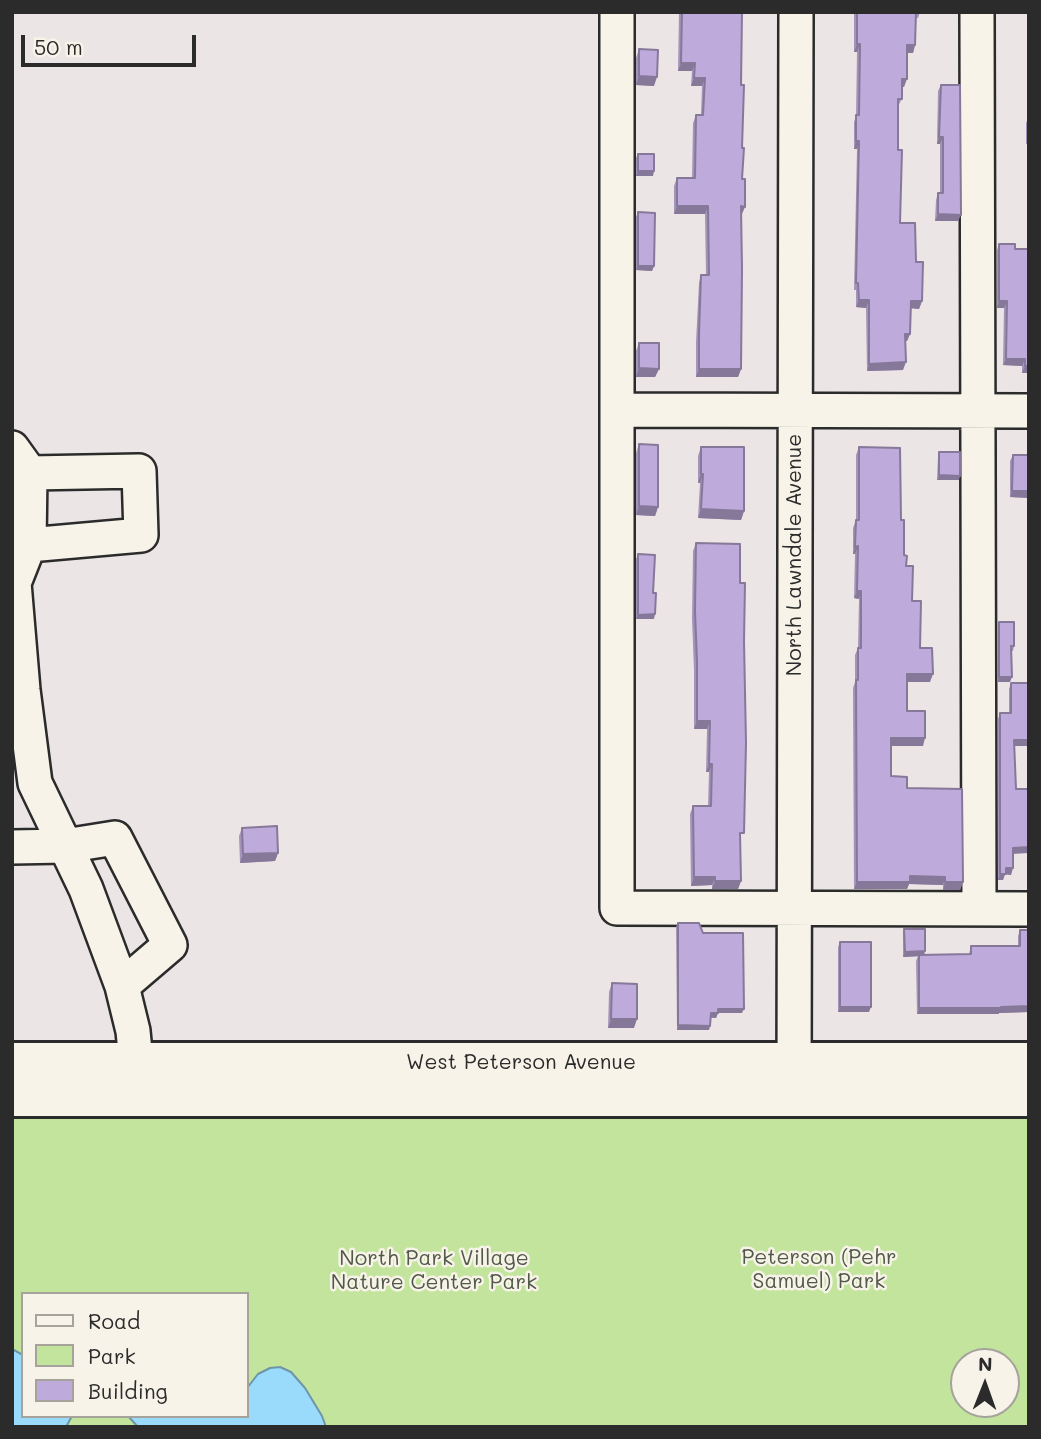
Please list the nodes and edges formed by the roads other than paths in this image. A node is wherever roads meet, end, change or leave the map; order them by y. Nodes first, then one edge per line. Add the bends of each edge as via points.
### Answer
1 (617, 12) edge
2 (796, 12) edge
3 (977, 12) edge
4 (617, 411) junction
5 (795, 411) junction
6 (978, 411) junction
7 (1029, 411) edge
8 (21, 461) edge
9 (29, 545) junction
10 (65, 846) junction
11 (12, 847) edge
12 (794, 909) junction
13 (979, 909) junction
14 (1029, 909) edge
15 (122, 986) junction
16 (12, 1062) edge
17 (1029, 1062) edge
18 (136, 1079) junction
19 (794, 1080) junction
20 (12, 1097) edge
21 (1029, 1097) edge

1 - 4 street
2 - 5 street, North Lawndale Avenue
3 - 6 street
4 - 5 street
4 - 12 street via 617,908
5 - 6 street
5 - 12 street, North Lawndale Avenue
6 - 7 street
6 - 13 street
8 - 9 street
8 - 9 street via 139,471 141,535
9 - 10 street via 14,583 23,690 35,783
10 - 11 street
10 - 15 street
10 - 15 street via 115,838 170,945
12 - 13 street
12 - 19 street, North Lawndale Avenue
13 - 14 street
15 - 18 street via 133,1031
16 - 18 main road, West Peterson Avenue
17 - 19 main road, West Peterson Avenue
18 - 19 main road, West Peterson Avenue
18 - 20 main road, West Peterson Avenue
19 - 21 main road, West Peterson Avenue

